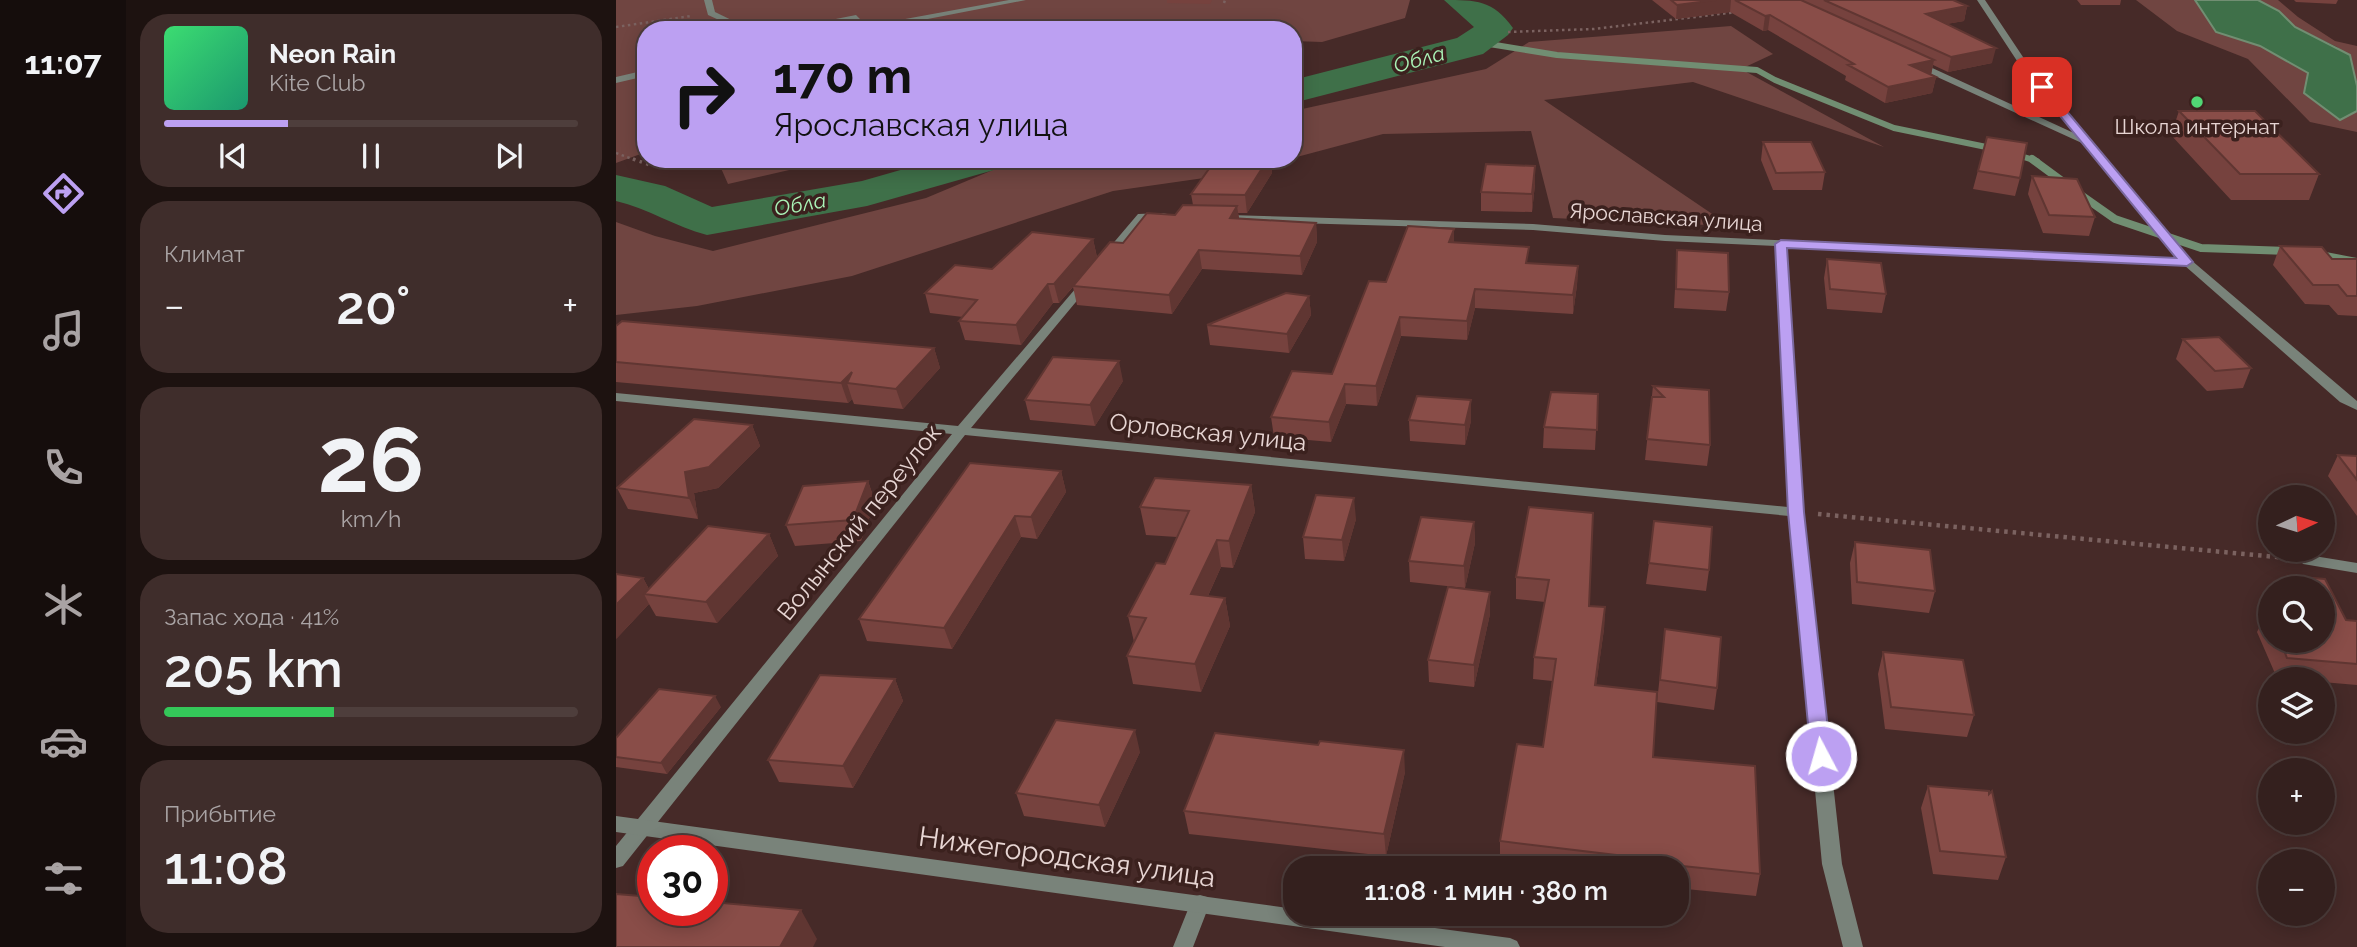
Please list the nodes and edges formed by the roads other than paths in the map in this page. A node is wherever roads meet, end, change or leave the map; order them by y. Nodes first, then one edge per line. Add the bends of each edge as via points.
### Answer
1 (708, 0) edge
2 (1022, 0) edge
3 (1981, 0) edge
4 (728, 21) edge
5 (834, 21) edge
6 (858, 21) edge
7 (921, 21) edge
8 (1901, 57) edge
9 (637, 75) edge
10 (616, 80) edge
11 (2087, 144) junction
12 (1170, 217) edge
13 (1212, 218) edge
14 (1781, 244) junction
15 (2187, 262) junction
16 (616, 397) edge
17 (2357, 406) edge
18 (961, 430) junction
19 (1796, 512) junction
20 (2320, 562) edge
21 (2357, 568) edge
22 (616, 824) edge
23 (641, 827) junction
24 (616, 860) edge
25 (1200, 903) junction
26 (1183, 947) edge
27 (1510, 947) edge
28 (1853, 947) edge

1 - 4 street via 711,13
2 - 7 street
3 - 11 street via 2026,68
5 - 6 street via 856,17
8 - 11 street
9 - 10 street
11 - 15 street
12 - 18 street, Волынский переулок via 1142,216
13 - 14 street, Ярославская улица via 1532,227
14 - 15 street, Ярославская улица
14 - 19 street
15 - 17 street
16 - 18 street, Орловская улица
18 - 19 street, Орловская улица
18 - 23 street, Волынский переулок
19 - 28 street via 1832,864
20 - 21 street
22 - 23 street, Нижегородская улица
23 - 24 street, Волынский переулок
23 - 25 street, Нижегородская улица
25 - 26 street
25 - 27 street, Нижегородская улица

